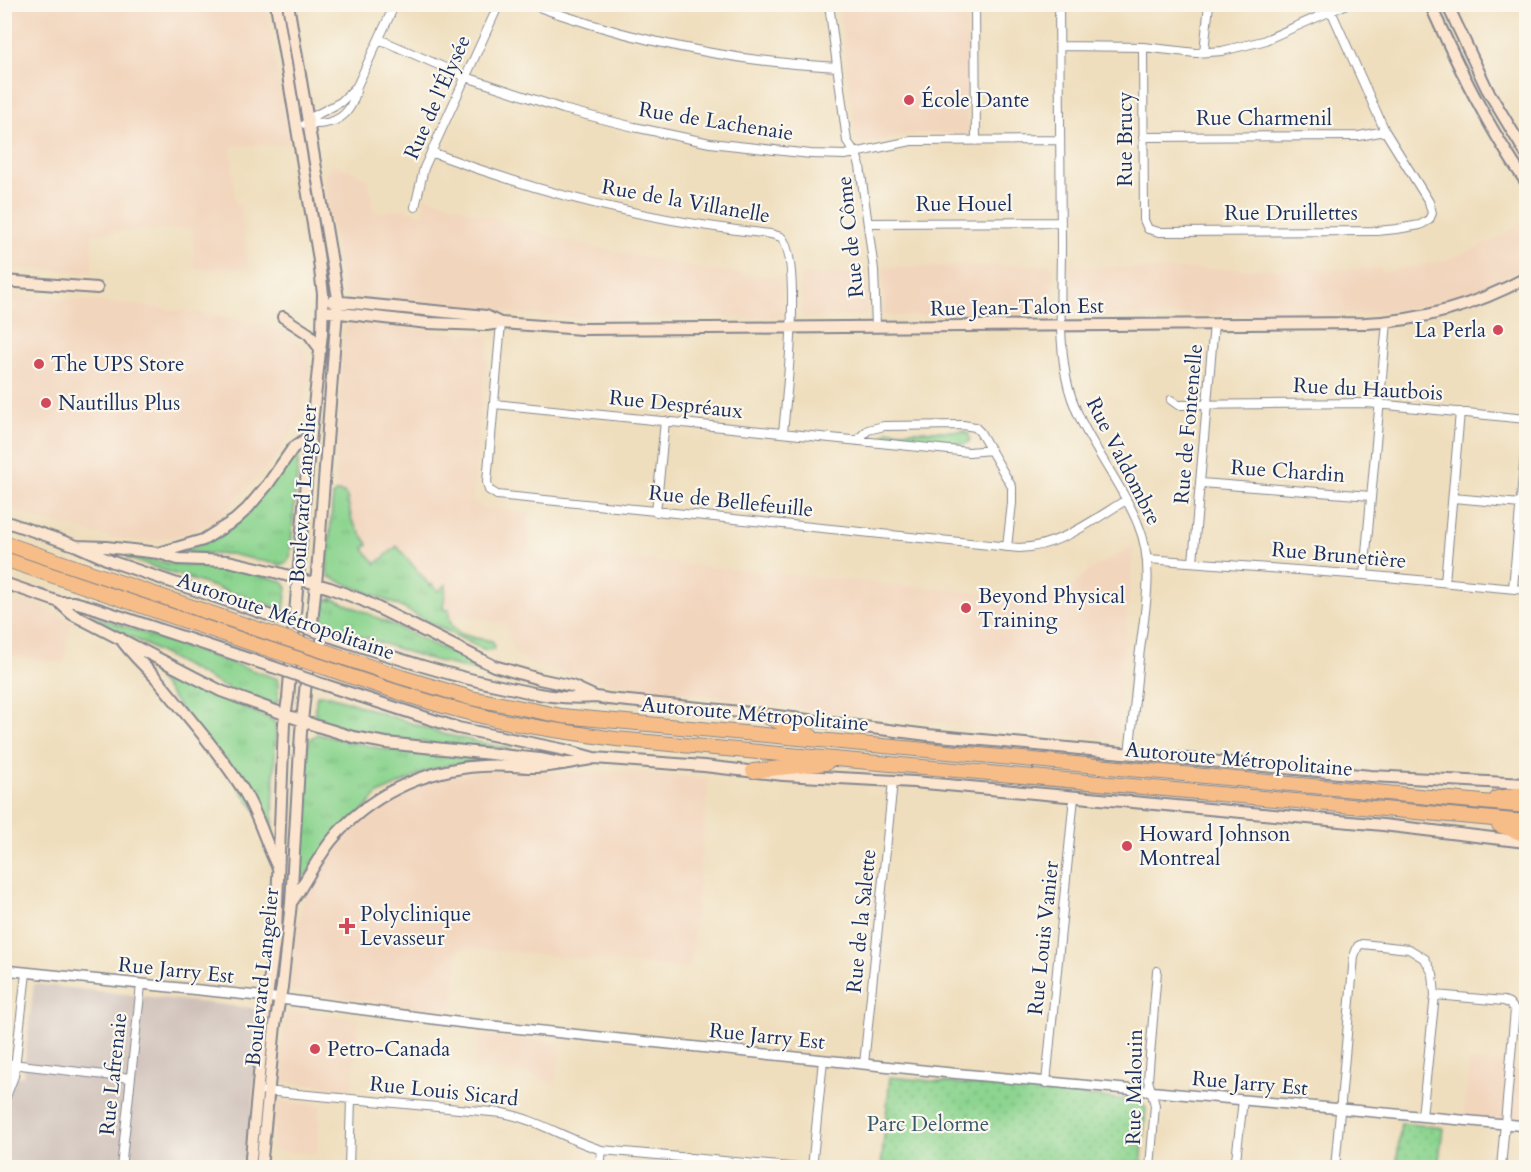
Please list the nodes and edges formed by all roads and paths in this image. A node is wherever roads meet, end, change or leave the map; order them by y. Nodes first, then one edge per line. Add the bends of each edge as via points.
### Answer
1 (276, 4) edge
2 (288, 4) edge
3 (395, 4) edge
4 (499, 4) edge
5 (530, 4) edge
6 (829, 4) edge
7 (975, 4) edge
8 (1059, 4) edge
9 (1209, 4) edge
10 (1347, 4) edge
11 (1430, 4) edge
12 (1447, 4) edge
13 (1330, 8) edge
14 (379, 39) junction
15 (1060, 46) junction
16 (1143, 47) junction
17 (1204, 52) junction
18 (837, 67) junction
19 (466, 77) junction
20 (357, 86) junction
21 (302, 124) junction
22 (1384, 130) junction
23 (1143, 137) junction
24 (1060, 140) junction
25 (976, 141) junction
26 (431, 152) junction
27 (856, 154) junction
28 (1527, 154) edge
29 (1527, 182) edge
30 (415, 207) dead end
31 (1061, 222) junction
32 (868, 223) junction
33 (1148, 229) joint
34 (1527, 278) edge
35 (4, 281) edge
36 (97, 288) dead end
37 (337, 302) junction
38 (323, 306) junction
39 (336, 313) junction
40 (283, 317) dead end
41 (1386, 322) junction
42 (501, 323) junction
43 (1214, 324) junction
44 (1062, 326) junction
45 (876, 327) junction
46 (792, 328) junction
47 (321, 350) junction
48 (1171, 400) dead end
49 (494, 404) junction
50 (1207, 404) junction
51 (1380, 404) junction
52 (1460, 412) junction
53 (1527, 419) edge
54 (665, 421) junction
55 (783, 433) junction
56 (310, 436) junction
57 (856, 441) junction
58 (1527, 443) edge
59 (991, 450) junction
60 (1201, 483) junction
61 (1371, 496) junction
62 (1453, 498) junction
63 (1126, 500) junction
64 (1521, 504) junction
65 (656, 512) junction
66 (4, 521) edge
67 (4, 543) edge
68 (77, 546) junction
69 (1007, 547) junction
70 (159, 553) junction
71 (4, 559) edge
72 (1148, 559) junction
73 (1193, 562) junction
74 (1364, 575) junction
75 (298, 579) junction
76 (1445, 582) junction
77 (4, 583) edge
78 (316, 584) junction
79 (1513, 588) junction
80 (1527, 590) edge
81 (59, 602) junction
82 (119, 637) junction
83 (596, 697) junction
84 (761, 714) junction
85 (286, 716) junction
86 (303, 721) junction
87 (827, 742) junction
88 (1129, 753) junction
89 (594, 758) junction
90 (852, 760) junction
91 (564, 764) junction
92 (753, 771) junction
93 (893, 781) junction
94 (1527, 784) edge
95 (1527, 794) edge
96 (1074, 797) junction
97 (1474, 801) junction
98 (1527, 806) edge
99 (1474, 817) junction
100 (1527, 822) edge
101 (1527, 835) edge
102 (1527, 842) edge
103 (278, 868) junction
104 (291, 903) junction
105 (4, 970) edge
106 (1157, 971) dead end
107 (26, 973) junction
108 (141, 985) junction
109 (1435, 995) junction
110 (274, 998) junction
111 (823, 1060) junction
112 (4, 1063) edge
113 (16, 1064) junction
114 (864, 1064) junction
115 (130, 1078) junction
116 (1046, 1083) junction
117 (257, 1090) junction
118 (270, 1091) junction
119 (1151, 1092) junction
120 (351, 1099) junction
121 (1243, 1100) junction
122 (4, 1102) edge
123 (1340, 1108) junction
124 (1422, 1116) junction
125 (1505, 1124) junction
126 (1527, 1126) edge
127 (602, 1150) junction
128 (687, 1157) junction
129 (121, 1167) edge
130 (250, 1167) edge
131 (261, 1167) edge
132 (349, 1167) edge
133 (600, 1167) edge
134 (685, 1167) edge
135 (801, 1167) edge
136 (812, 1167) edge
137 (1150, 1167) edge
138 (1235, 1167) edge
139 (1335, 1167) edge
140 (1501, 1167) edge

1 - 21 main road, Boulevard Langelier
2 - 21 main road, Boulevard Langelier
3 - 14 street
4 - 19 street, Rue de l'Élysée
5 - 18 street via 605,29 679,46
6 - 18 street, Rue de Côme
7 - 25 street
8 - 15 street, Rue Valdombre
9 - 17 street
10 - 13 street
11 - 29 main road via 1473,95
12 - 28 main road via 1487,89
13 - 17 street via 1257,43
13 - 22 street
14 - 19 street, Rue de Lachenaie
14 - 20 street
15 - 16 street
15 - 24 street, Rue Valdombre
16 - 17 street
16 - 23 street, Rue Brucy
18 - 27 street, Rue de Côme via 847,141
19 - 26 street, Rue de l'Élysée
19 - 27 street, Rue de Lachenaie via 564,109 669,135 770,150
20 - 21 street via 341,102
20 - 21 street via 350,107 339,117 322,125
21 - 37 main road, Boulevard Langelier via 333,264
21 - 38 main road, Boulevard Langelier
22 - 23 street, Rue Charmenil via 1359,136
22 - 33 street, Rue Druillettes via 1429,202 1431,217 1420,225 1377,231
23 - 33 street, Rue Brucy via 1144,220
24 - 25 street, Rue de Lachenaie
24 - 31 street, Rue Valdombre
25 - 27 street, Rue de Lachenaie via 911,141
26 - 30 street, Rue de l'Élysée
26 - 46 street, Rue de la Villanelle via 504,178 613,208 781,237 786,244 790,272
27 - 32 street, Rue de Côme
31 - 32 street, Rue Houel
31 - 44 street, Rue Valdombre
32 - 45 street, Rue de Côme
34 - 41 main road, Rue Jean-Talon Est via 1458,308
35 - 36 main road
37 - 38 main road, Rue Jean-Talon Est
37 - 39 main road, Boulevard Langelier
37 - 42 main road, Rue Jean-Talon Est via 486,316
38 - 39 main road, Rue Jean-Talon Est
38 - 47 main road, Boulevard Langelier
39 - 42 main road, Rue Jean-Talon Est via 435,324
39 - 78 main road, Boulevard Langelier
40 - 47 main road via 309,334
41 - 43 main road, Rue Jean-Talon Est
41 - 51 street
42 - 46 main road, Rue Jean-Talon Est via 582,329
42 - 49 street, Rue de Bellefeuille
43 - 44 main road, Rue Jean-Talon Est
43 - 50 street, Rue de Fontenelle
44 - 45 main road, Rue Jean-Talon Est
44 - 63 street, Rue Valdombre via 1071,398
45 - 46 main road, Rue Jean-Talon Est
46 - 55 street, Rue de la Villanelle
47 - 56 main road, Boulevard Langelier
48 - 50 street, Rue du Hautbois via 1178,405
49 - 54 street, Rue Despréaux
49 - 65 street, Rue de Bellefeuille via 487,482 492,493
50 - 51 street, Rue du Hautbois
50 - 60 street, Rue de Fontenelle
51 - 52 street, Rue du Hautbois
51 - 61 street
52 - 53 street, Rue du Hautbois
52 - 62 street
54 - 55 street, Rue Despréaux
54 - 65 street
55 - 57 street, Rue Despréaux
56 - 70 main road via 293,448 268,484 235,520 203,540
56 - 75 main road, Boulevard Langelier
57 - 59 street, Rue Despréaux via 969,452
57 - 59 street via 868,430 884,426 963,425 975,428
58 - 64 street
59 - 69 street via 1012,487
60 - 61 street, Rue Chardin
60 - 73 street, Rue de Fontenelle
61 - 74 street
62 - 64 street
62 - 76 street
63 - 69 street, Rue de Bellefeuille via 1054,542 1032,548
63 - 72 street, Rue Valdombre via 1141,530
64 - 79 street
65 - 69 street, Rue de Bellefeuille
66 - 68 main road
67 - 87 highway, Autoroute Métropolitaine, bridge via 471,698 562,716
68 - 70 main road
68 - 83 main road, bridge via 104,559 436,671 571,699
70 - 75 main road via 172,558 241,563
71 - 90 highway, Autoroute Métropolitaine, bridge via 458,710 562,732
72 - 73 street, Rue Brunetière
72 - 88 street, Rue Valdombre
73 - 74 street, Rue Brunetière
74 - 76 street, Rue Brunetière
75 - 78 main road
75 - 85 main road, Boulevard Langelier
76 - 79 street, Rue Brunetière
77 - 81 main road
78 - 83 main road via 382,609 494,666 572,686
78 - 86 main road, Boulevard Langelier
79 - 80 street, Rue Brunetière
81 - 82 main road via 72,614
81 - 89 main road, bridge via 92,607 458,728
82 - 85 main road via 221,691
82 - 103 main road via 242,789
83 - 84 main road
84 - 87 highway
84 - 88 main road
85 - 86 main road
85 - 103 main road, Boulevard Langelier
86 - 91 main road via 386,743
86 - 104 main road, Boulevard Langelier
87 - 97 highway, Autoroute Métropolitaine
88 - 94 main road via 1380,776
89 - 91 main road
89 - 92 main road
90 - 92 highway
90 - 99 highway, Autoroute Métropolitaine
91 - 104 main road via 456,768 396,789 341,829
92 - 93 main road
93 - 96 main road
93 - 114 street, Rue de la Salette
95 - 97 highway
96 - 102 main road
96 - 116 street, Rue Louis Vanier
97 - 98 highway, Autoroute Métropolitaine
99 - 100 highway, Autoroute Métropolitaine
99 - 101 highway
103 - 110 main road, Boulevard Langelier
104 - 110 main road, Boulevard Langelier
105 - 107 street, Rue Jarry Est
106 - 119 street, Rue Malouin via 1148,1080
107 - 108 street, Rue Jarry Est
107 - 113 street
108 - 110 street, Rue Jarry Est
108 - 115 street, Rue Lafrenaie
109 - 123 street via 1430,967 1409,949 1362,944 1355,950
109 - 124 street
109 - 125 street via 1504,1001 1515,1010
110 - 111 street, Rue Jarry Est via 464,1023
110 - 117 main road, Boulevard Langelier
110 - 118 main road, Boulevard Langelier
111 - 114 street, Rue Jarry Est
111 - 136 street
112 - 113 street
113 - 115 street
113 - 122 street
114 - 116 street, Rue Jarry Est
115 - 129 street, Rue Lafrenaie
116 - 119 street, Rue Jarry Est
117 - 118 street, Rue Louis Sicard
117 - 130 main road, Boulevard Langelier
118 - 120 street, Rue Louis Sicard
118 - 131 main road, Boulevard Langelier
119 - 121 street, Rue Jarry Est
119 - 137 street, Rue Malouin via 1155,1106
120 - 127 street, Rue Louis Sicard via 517,1116
120 - 132 street
121 - 123 street, Rue Jarry Est
121 - 138 street
123 - 124 street, Rue Jarry Est
123 - 139 street
124 - 125 street, Rue Jarry Est
125 - 126 street, Rue Jarry Est
125 - 140 street
127 - 128 street, Rue Louis Sicard
127 - 133 street
128 - 134 street
128 - 135 street, Rue Louis Sicard

